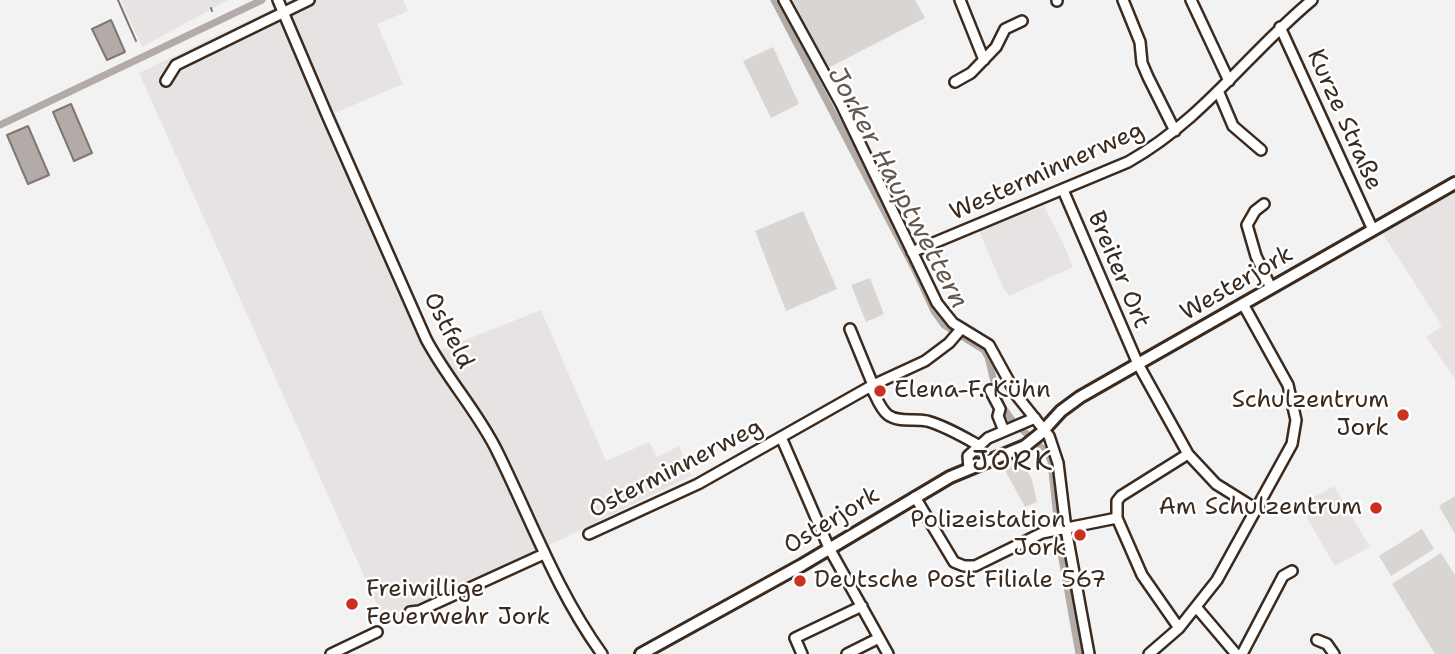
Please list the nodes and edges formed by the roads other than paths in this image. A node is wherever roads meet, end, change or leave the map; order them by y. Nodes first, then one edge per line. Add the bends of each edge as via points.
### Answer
1 (278, 0) edge
2 (309, 0) edge
3 (784, 0) edge
4 (960, 0) edge
5 (1123, 0) edge
6 (1191, 0) edge
7 (1312, 0) edge
8 (283, 13) junction
9 (1022, 21) dead end
10 (1280, 26) junction
11 (984, 60) junction
12 (166, 81) dead end
13 (1229, 81) junction
14 (955, 82) dead end
15 (1219, 93) junction
16 (1175, 131) junction
17 (1261, 150) dead end
18 (1455, 183) edge
19 (1063, 190) junction
20 (1264, 204) dead end
21 (1373, 230) junction
22 (912, 252) junction
23 (1271, 288) junction
24 (1243, 304) junction
25 (850, 329) dead end
26 (958, 332) junction
27 (1138, 365) junction
28 (872, 386) junction
29 (990, 390) dead end
30 (1035, 418) junction
31 (1046, 428) junction
32 (1004, 431) junction
33 (781, 437) junction
34 (978, 445) junction
35 (1188, 454) junction
36 (969, 469) junction
37 (915, 497) junction
38 (1256, 509) junction
39 (1117, 517) junction
40 (1060, 530) junction
41 (589, 534) dead end
42 (829, 548) junction
43 (544, 554) junction
44 (1292, 571) dead end
45 (862, 606) junction
46 (1197, 608) junction
47 (410, 612) dead end
48 (1179, 628) junction
49 (377, 632) dead end
50 (879, 638) junction
51 (1317, 640) dead end
52 (331, 654) edge
53 (602, 654) edge
54 (641, 654) edge
55 (802, 654) edge
56 (847, 654) edge
57 (888, 654) edge
58 (1089, 654) edge
59 (1149, 654) edge
60 (1236, 654) edge
61 (1242, 654) edge
62 (1334, 654) edge

1 - 8 street, Ostfeld
2 - 8 street
3 - 22 street via 841,104
4 - 11 street
5 - 16 street via 1140,42 1142,63
6 - 13 street
7 - 10 street, Westerminnerweg
8 - 12 street via 176,65
8 - 43 street, Ostfeld via 426,339 492,441
9 - 11 street via 1005,29
10 - 13 street, Westerminnerweg
10 - 21 street, Kurze Straße
11 - 14 street
13 - 15 street, Westerminnerweg
15 - 16 street, Westerminnerweg
15 - 17 street via 1233,126
16 - 19 street, Westerminnerweg via 1128,162
18 - 21 main road, Westerjork
19 - 22 street, Westerminnerweg
19 - 27 street, Breiter Ort
20 - 23 street via 1247,225
21 - 23 main road, Westerjork
22 - 26 street via 937,303
23 - 24 main road, Westerjork
24 - 27 main road, Westerjork
24 - 38 street via 1288,385 1296,420 1292,444
25 - 28 street
26 - 28 street, Osterminnerweg via 925,361
26 - 30 street via 989,345 1017,396
27 - 31 main road, Westerjork via 1068,405
27 - 35 street, Breiter Ort
28 - 33 street, Osterminnerweg
28 - 34 street via 890,416 926,421
29 - 32 street
30 - 31 street
30 - 32 street
31 - 36 main road, Osterjork via 1034,440
31 - 40 street via 1058,463
32 - 34 street
33 - 41 street, Osterminnerweg via 680,493
33 - 42 street
34 - 36 street via 968,456
35 - 38 street, Breiter Ort via 1216,484
35 - 39 street via 1121,496
36 - 37 main road, Osterjork
37 - 40 street via 954,562 964,566 975,566 1037,535
37 - 42 main road, Osterjork
38 - 46 street
39 - 40 street
39 - 48 street via 1142,575
40 - 58 street
42 - 45 street
42 - 54 main road, Osterjork
43 - 47 street
43 - 53 street, Ostfeld via 577,619
44 - 61 street via 1283,576
45 - 50 street
45 - 55 street via 795,638
46 - 48 street
46 - 60 street
48 - 59 street
49 - 52 street
50 - 56 street
50 - 57 street
51 - 62 street

